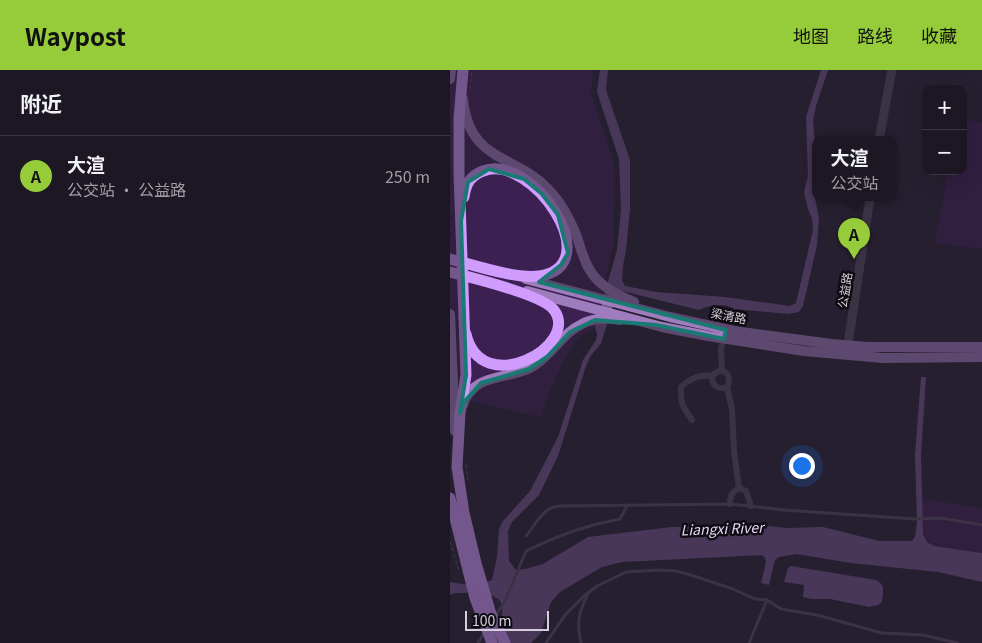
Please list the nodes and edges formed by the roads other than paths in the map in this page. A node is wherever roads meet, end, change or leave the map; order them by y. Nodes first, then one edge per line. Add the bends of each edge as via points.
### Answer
1 (451, 70) edge
2 (892, 70) edge
3 (458, 76) edge
4 (881, 136) edge
5 (870, 201) edge
6 (461, 221) junction
7 (450, 259) edge
8 (450, 272) edge
9 (502, 272) junction
10 (483, 280) junction
11 (623, 301) junction
12 (450, 314) edge
13 (617, 317) junction
14 (464, 323) junction
15 (725, 334) junction
16 (848, 345) junction
17 (982, 347) edge
18 (846, 356) junction
19 (982, 357) edge
20 (722, 371) junction
21 (713, 376) junction
22 (727, 387) junction
23 (460, 414) junction
24 (692, 420) dead end
25 (456, 457) junction
26 (739, 488) junction
27 (450, 498) edge
28 (730, 504) junction
29 (628, 505) junction
30 (751, 506) junction
31 (982, 525) edge
32 (526, 536) dead end
33 (466, 563) junction
34 (589, 592) junction
35 (767, 600) junction
36 (478, 643) edge
37 (492, 643) edge
38 (505, 643) edge
39 (546, 643) edge
40 (581, 643) edge
41 (749, 643) edge
42 (957, 643) edge

1 - 3 main road
2 - 4 street
3 - 6 highway
3 - 11 main road via 464,108 478,141 491,153 528,172 547,188 565,210 591,273
5 - 16 street, 公益路
6 - 9 highway via 468,182 476,174 489,169 524,179 542,194 558,215 567,239 568,253 551,273 538,276
6 - 14 highway
7 - 9 highway
8 - 10 highway
9 - 11 main road
10 - 13 main road via 595,308
10 - 14 highway via 545,302 554,309 558,318 554,338 542,351 526,360 510,366 493,364 478,356 468,342
11 - 15 main road, 梁清路
12 - 25 main road
13 - 15 main road, 梁清路
13 - 23 main road via 582,324 547,357 529,369 481,383 464,402
14 - 23 highway via 466,375
15 - 16 main road, 梁清路
15 - 18 main road, 梁清路
15 - 20 street
16 - 17 main road, 梁清路
16 - 18 street, 公益路
18 - 19 main road, 梁清路
20 - 21 street
20 - 22 street via 729,377
21 - 22 street via 717,388
21 - 24 street via 702,374 681,387 680,400
22 - 26 street
23 - 25 highway
25 - 33 highway via 464,513
26 - 28 street via 730,497
26 - 30 street via 746,491
27 - 33 highway
28 - 29 lane
28 - 30 lane
29 - 32 lane via 553,506
29 - 36 lane via 620,519 549,539 526,551 504,601
30 - 31 lane via 914,519 941,518
33 - 37 highway
33 - 38 highway
34 - 35 lane via 626,572 658,570 691,575 755,599
34 - 39 lane via 565,615
34 - 40 lane via 577,623
35 - 41 lane
35 - 42 lane via 781,609 817,615 882,634 923,635

